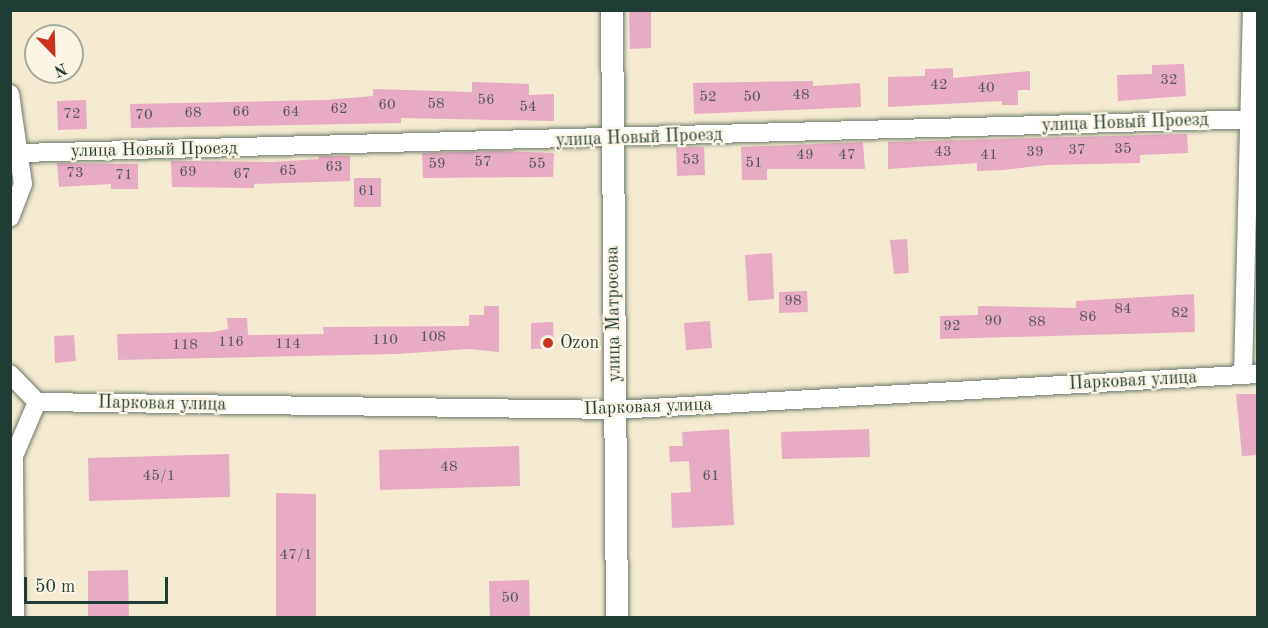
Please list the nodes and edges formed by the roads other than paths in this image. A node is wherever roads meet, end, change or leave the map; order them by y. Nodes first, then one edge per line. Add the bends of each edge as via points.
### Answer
1 (612, 10) edge
2 (1252, 10) edge
3 (10, 94) edge
4 (1254, 119) edge
5 (612, 139) junction
6 (21, 153) junction
7 (11, 214) edge
8 (10, 374) edge
9 (1250, 375) edge
10 (37, 402) junction
11 (615, 410) junction
12 (12, 457) edge
13 (15, 618) edge
14 (617, 618) edge

1 - 5 street, улица Матросова
2 - 4 street
3 - 6 street
4 - 5 street, улица Новый Проезд
4 - 9 street
5 - 6 street, улица Новый Проезд
5 - 11 street, улица Матросова
6 - 7 street via 23,184
8 - 10 street
9 - 11 street, Парковая улица
10 - 11 street, Парковая улица
10 - 12 street
11 - 14 street, улица Матросова
12 - 13 street

